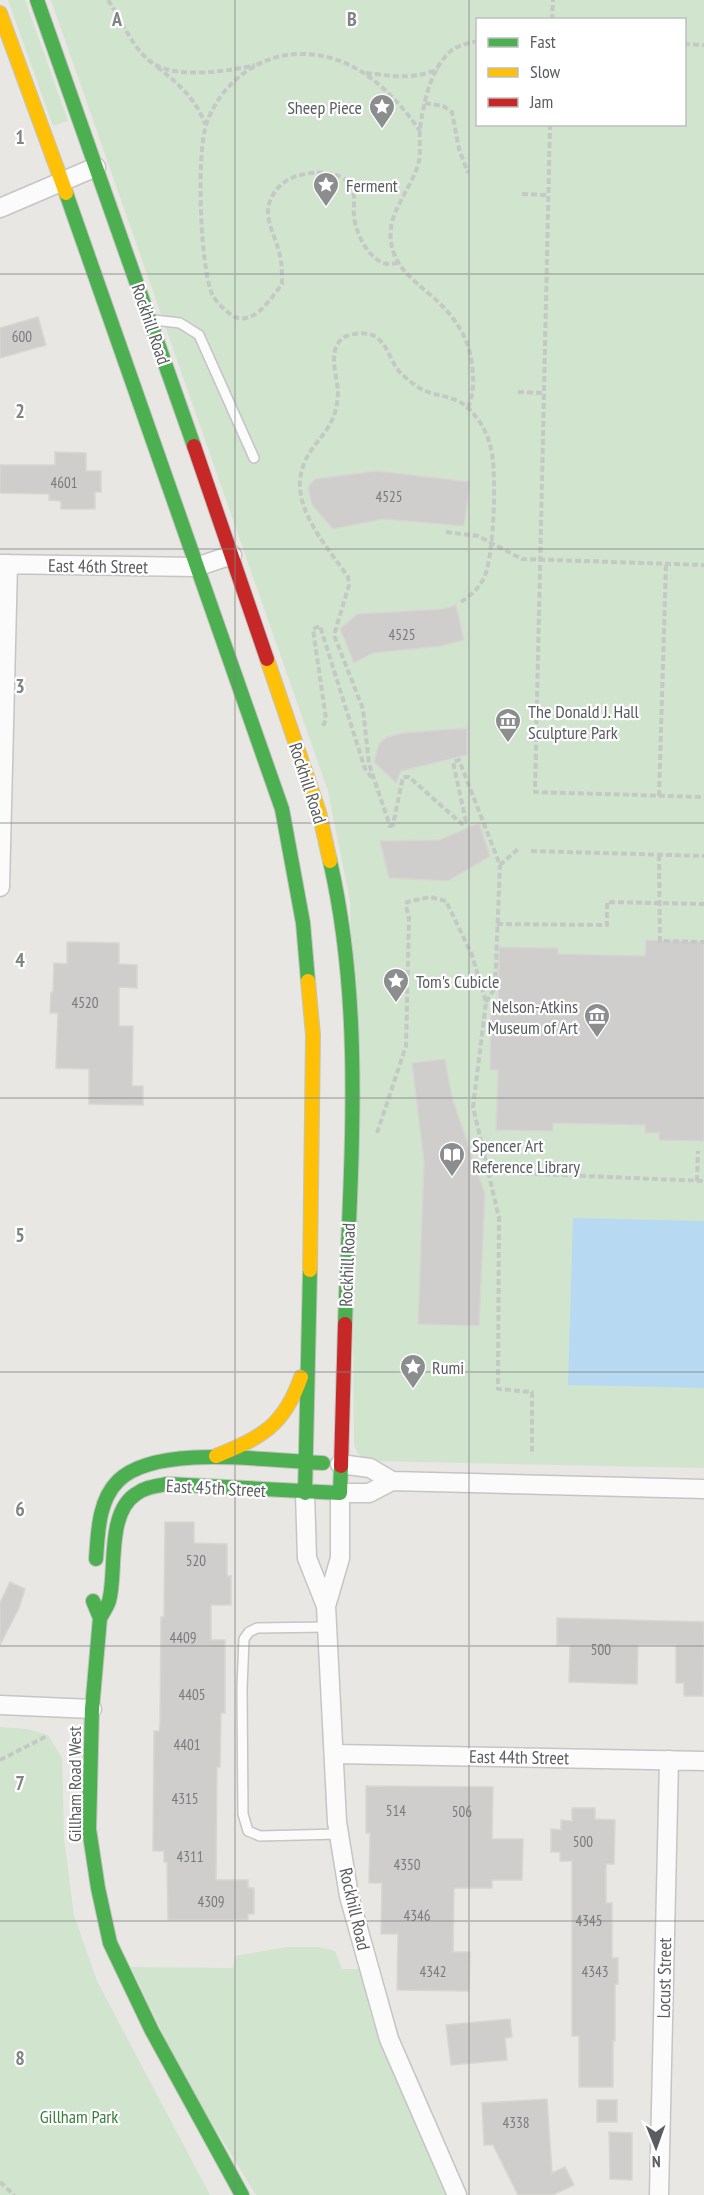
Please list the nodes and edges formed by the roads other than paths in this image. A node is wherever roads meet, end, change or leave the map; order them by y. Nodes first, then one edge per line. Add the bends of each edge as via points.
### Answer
1 (37, 0) edge
2 (0, 13) edge
3 (96, 167) junction
4 (62, 182) junction
5 (0, 208) edge
6 (149, 320) junction
7 (254, 458) dead end
8 (232, 555) junction
9 (4, 564) edge
10 (196, 567) junction
11 (0, 887) edge
12 (307, 1354) junction
13 (212, 1458) junction
14 (305, 1463) junction
15 (340, 1464) junction
16 (392, 1481) junction
17 (704, 1489) edge
18 (305, 1493) junction
19 (340, 1493) junction
20 (95, 1568) dead end
21 (93, 1590) dead end
22 (326, 1606) junction
23 (100, 1618) junction
24 (327, 1627) junction
25 (0, 1705) edge
26 (92, 1709) junction
27 (334, 1754) junction
28 (669, 1760) junction
29 (704, 1761) edge
30 (339, 1834) junction
31 (242, 2195) edge
32 (457, 2195) edge
33 (659, 2195) edge

1 - 3 main road, Rockhill Road
2 - 4 main road, Rockhill Road
3 - 4 street
3 - 6 main road, Rockhill Road
4 - 5 street
4 - 10 main road, Rockhill Road
6 - 7 lane via 180,323 199,335
6 - 8 main road, Rockhill Road
8 - 10 street, East 46th Street
8 - 15 main road, Rockhill Road via 319,812 348,963 353,1077
9 - 10 street, East 46th Street
9 - 11 street
10 - 12 main road, Rockhill Road via 282,809 303,923 313,1035
12 - 13 main road via 284,1416 254,1440
12 - 14 main road, Rockhill Road
13 - 14 main road, East 45th Street
13 - 20 main road via 145,1464 117,1482 100,1516
14 - 15 main road, East 45th Street
14 - 18 main road, Rockhill Road
15 - 16 street, East 45th Street via 370,1468
15 - 19 main road, Rockhill Road
16 - 17 street, East 45th Street
16 - 19 street, East 45th Street via 369,1493
18 - 19 main road, East 45th Street
18 - 22 street, Rockhill Road via 307,1558
18 - 23 main road, East 45th Street via 166,1484 133,1495 124,1507 114,1538 109,1601
19 - 22 street, Rockhill Road via 340,1558
21 - 23 main road, Gillham Road West via 92,1601
22 - 24 street, Rockhill Road
23 - 26 main road, Gillham Road West
24 - 27 street, Rockhill Road
24 - 30 lane via 257,1629 244,1639 243,1814 249,1831 260,1836
25 - 26 street
26 - 31 main road, Gillham Road West via 89,1829 110,1943 152,2031
27 - 28 street, East 44th Street
27 - 30 street, Rockhill Road
28 - 29 street, East 44th Street
28 - 33 street, Locust Street
30 - 32 street, Rockhill Road via 349,1896 389,2039

